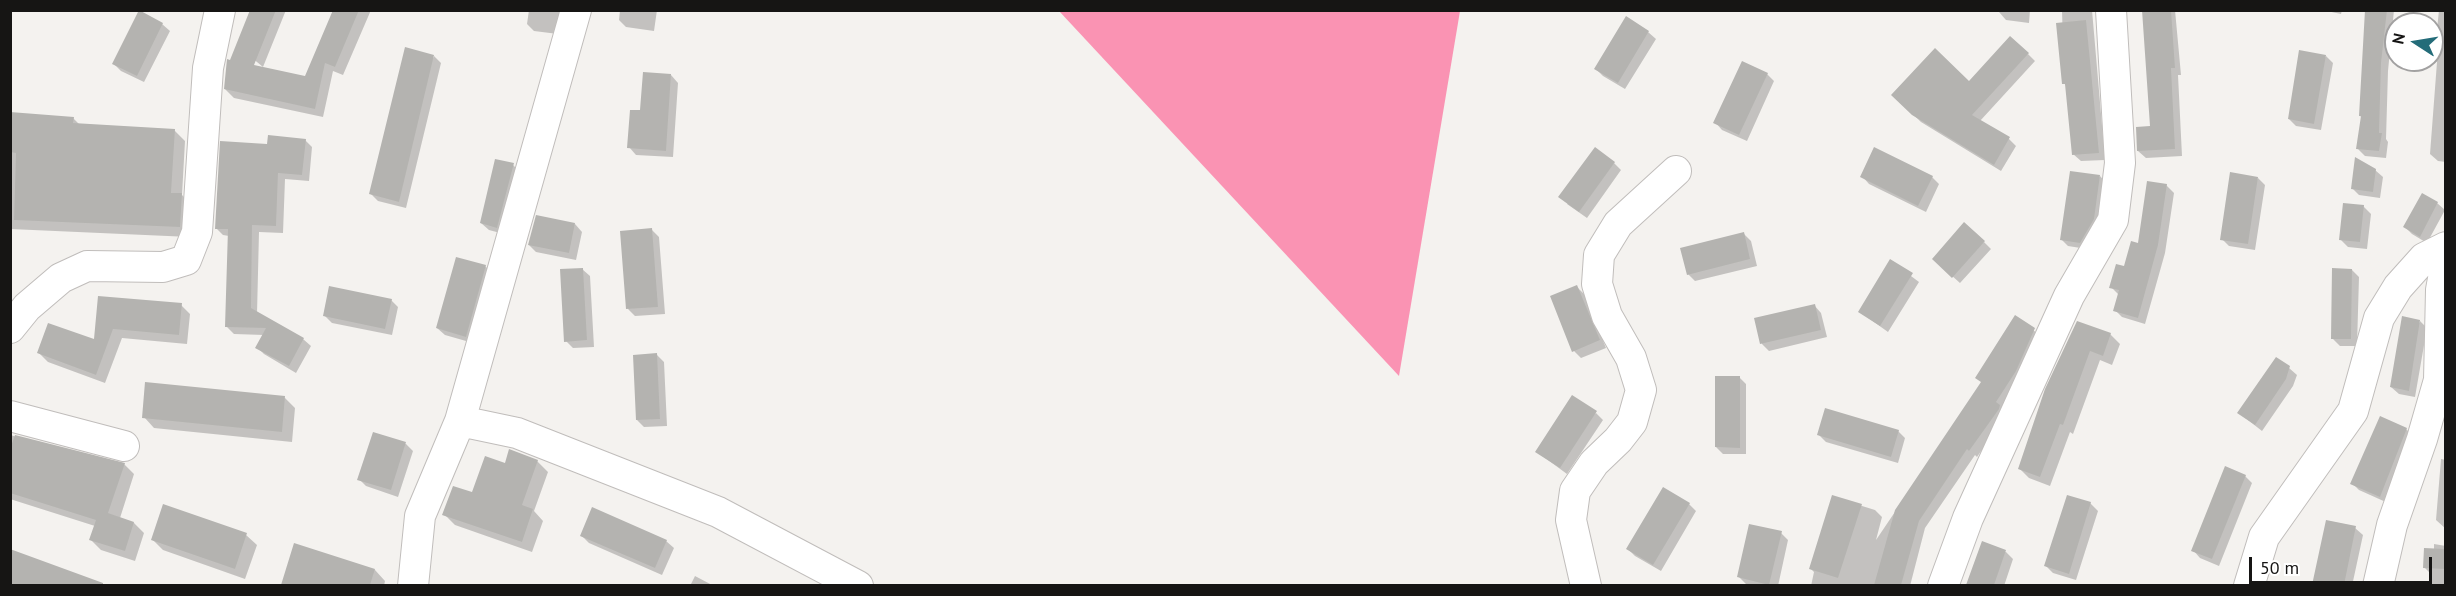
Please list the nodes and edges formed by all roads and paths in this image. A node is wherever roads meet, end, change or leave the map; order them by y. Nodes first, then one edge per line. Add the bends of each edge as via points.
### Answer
1 (220, 10) edge
2 (576, 10) edge
3 (2111, 10) edge
4 (1676, 171) dead end
5 (2445, 247) edge
6 (2445, 262) edge
7 (10, 328) edge
8 (10, 416) edge
9 (460, 421) junction
10 (124, 446) dead end
11 (414, 585) edge
12 (858, 585) edge
13 (1586, 585) edge
14 (1943, 585) edge
15 (2249, 585) edge
16 (2378, 585) edge

1 - 7 street via 208,68 197,232 186,260 163,267 87,266 61,278 27,307
2 - 9 street
3 - 14 street via 2120,163 2113,220 2069,296 1968,518
4 - 13 street via 1618,224 1599,255 1597,284 1607,316 1631,358 1641,390 1632,422 1594,463 1575,491 1571,520
5 - 15 street via 2424,258 2398,287 2379,318 2353,411 2265,537
6 - 16 street via 2439,380 2392,525
8 - 10 street
9 - 11 street via 420,516
9 - 12 street via 517,433 718,512

